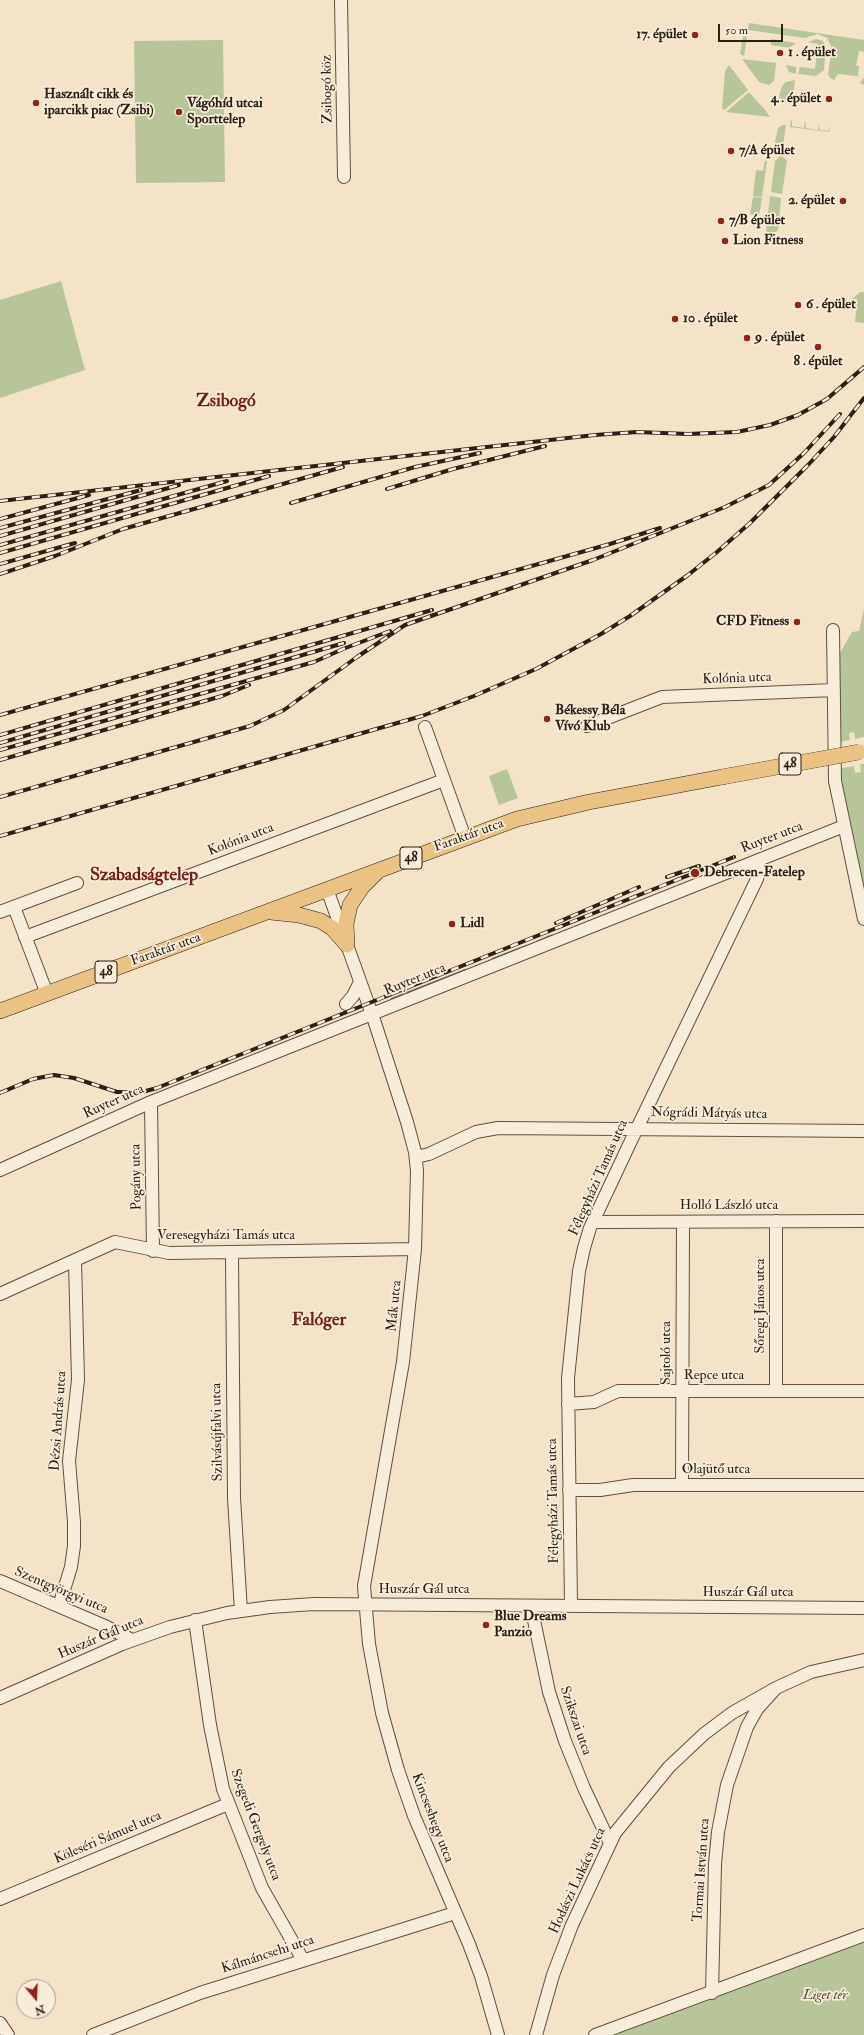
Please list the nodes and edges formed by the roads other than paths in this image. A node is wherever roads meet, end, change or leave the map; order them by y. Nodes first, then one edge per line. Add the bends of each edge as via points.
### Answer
1 (341, 0) edge
2 (344, 177) dead end
3 (833, 630) dead end
4 (834, 690) junction
5 (587, 726) dead end
6 (425, 727) dead end
7 (864, 751) edge
8 (444, 780) junction
9 (844, 826) junction
10 (464, 838) junction
11 (759, 860) junction
12 (380, 869) junction
13 (77, 883) dead end
14 (327, 889) junction
15 (14, 907) junction
16 (268, 911) junction
17 (0, 912) edge
18 (864, 919) edge
19 (25, 937) junction
20 (347, 945) junction
21 (360, 982) junction
22 (47, 994) junction
23 (346, 1004) dead end
24 (0, 1011) edge
25 (372, 1014) junction
26 (151, 1102) junction
27 (637, 1129) junction
28 (864, 1131) edge
29 (416, 1156) junction
30 (0, 1170) edge
31 (776, 1221) junction
32 (864, 1221) edge
33 (593, 1222) junction
34 (683, 1222) junction
35 (415, 1249) junction
36 (153, 1251) junction
37 (232, 1253) junction
38 (75, 1261) junction
39 (0, 1294) edge
40 (682, 1391) junction
41 (776, 1391) junction
42 (864, 1391) edge
43 (568, 1404) junction
44 (682, 1485) junction
45 (864, 1485) edge
46 (569, 1490) junction
47 (0, 1581) edge
48 (365, 1605) junction
49 (59, 1606) junction
50 (531, 1606) junction
51 (571, 1606) junction
52 (864, 1608) edge
53 (241, 1611) junction
54 (195, 1620) junction
55 (132, 1640) junction
56 (864, 1660) edge
57 (776, 1688) junction
58 (0, 1698) edge
59 (228, 1804) junction
60 (610, 1841) junction
61 (0, 1899) edge
62 (455, 1913) junction
63 (864, 1935) edge
64 (303, 1960) junction
65 (712, 1993) junction
66 (0, 2023) edge
67 (8, 2035) edge
68 (93, 2035) edge
69 (498, 2035) edge
70 (536, 2035) edge
71 (594, 2035) edge

1 - 2 street, Zsibogó köz
3 - 4 street
4 - 5 street, Kolónia utca via 662,697
4 - 9 street via 835,781
6 - 8 street
7 - 10 main road, Faraktár utca / 48, bridge via 589,802 548,811
8 - 10 street
8 - 19 street, Kolónia utca
9 - 11 street, Ruyter utca
9 - 18 street
10 - 12 main road, Faraktár utca / 48
11 - 25 street, Ruyter utca
11 - 27 street, Félegyházi Tamás utca via 759,872 755,883
12 - 14 main road, Faraktár utca / 48
12 - 20 main road via 362,887 350,905 346,924
13 - 15 street
14 - 16 main road, Faraktár utca / 48
14 - 20 street, Mák utca
15 - 17 street
15 - 19 street
16 - 20 main road via 321,921
16 - 22 main road, Faraktár utca / 48
19 - 22 street
20 - 21 street, Mák utca
21 - 23 street
21 - 25 street, Mák utca
22 - 24 main road, Faraktár utca / 48
25 - 26 street, Ruyter utca
25 - 29 street, Mák utca
26 - 30 street, Ruyter utca
26 - 36 street, Pogány utca
27 - 28 street, Nógrádi Mátyás utca
27 - 29 street, Nógrádi Mátyás utca via 493,1128 470,1134 428,1154
27 - 33 street, Félegyházi Tamás utca
29 - 35 street, Mák utca
31 - 32 street, Holló László utca
31 - 34 street, Holló László utca
31 - 41 street, Sőregi János utca
33 - 34 street, Holló László utca
33 - 43 street, Félegyházi Tamás utca via 579,1271 569,1356
34 - 40 street, Sajtoló utca
35 - 37 street, Veresegyházi Tamás utca
35 - 48 street, Mák utca via 403,1362 364,1586
36 - 37 street, Veresegyházi Tamás utca
36 - 38 street, Veresegyházi Tamás utca via 116,1242
37 - 53 street, Szilvásújfalvi utca via 234,1498
38 - 39 street, Veresegyházi Tamás utca
38 - 49 street, Dézsi András utca via 78,1380 69,1460 74,1551
40 - 41 street, Repce utca
40 - 43 street, Repce utca via 615,1391 594,1402
40 - 44 street, Sajtoló utca
41 - 42 street, Repce utca
43 - 46 street, Félegyházi Tamás utca
44 - 45 street, Olajütő utca
44 - 46 street, Olajütő utca via 633,1485 600,1490
46 - 51 street, Félegyházi Tamás utca
47 - 49 street, Szentgyörgyi utca
48 - 50 street, Huszár Gál utca
48 - 53 street, Huszár Gál utca via 291,1605
48 - 62 street, Kincseshegy utca via 373,1670 393,1755 414,1816
49 - 55 street, Szentgyörgyi utca
50 - 51 street, Huszár Gál utca
50 - 60 street, Szikszai utca via 549,1692 565,1741
51 - 52 street, Huszár Gál utca
53 - 54 street, Huszár Gál utca
54 - 55 street, Huszár Gál utca
54 - 59 street, Szegedi Gergely utca via 215,1754
55 - 58 street, Huszár Gál utca
56 - 57 street, Tormai István utca via 811,1672
57 - 60 street, Hodászi Lukács utca via 732,1712 704,1734 669,1767
57 - 65 street, Tormai István utca via 761,1704 747,1727 724,1796 715,1864
59 - 61 street, Köleséri Sámuel utca
59 - 64 street, Szegedi Gergely utca via 266,1894
60 - 70 street, Hodászi Lukács utca via 562,1953
62 - 64 street, Kálmáncsehi utca
62 - 69 street, Kincseshegy utca via 481,1976
63 - 65 street
64 - 68 street, Kálmáncsehi utca via 187,1998
65 - 71 street
66 - 67 street

